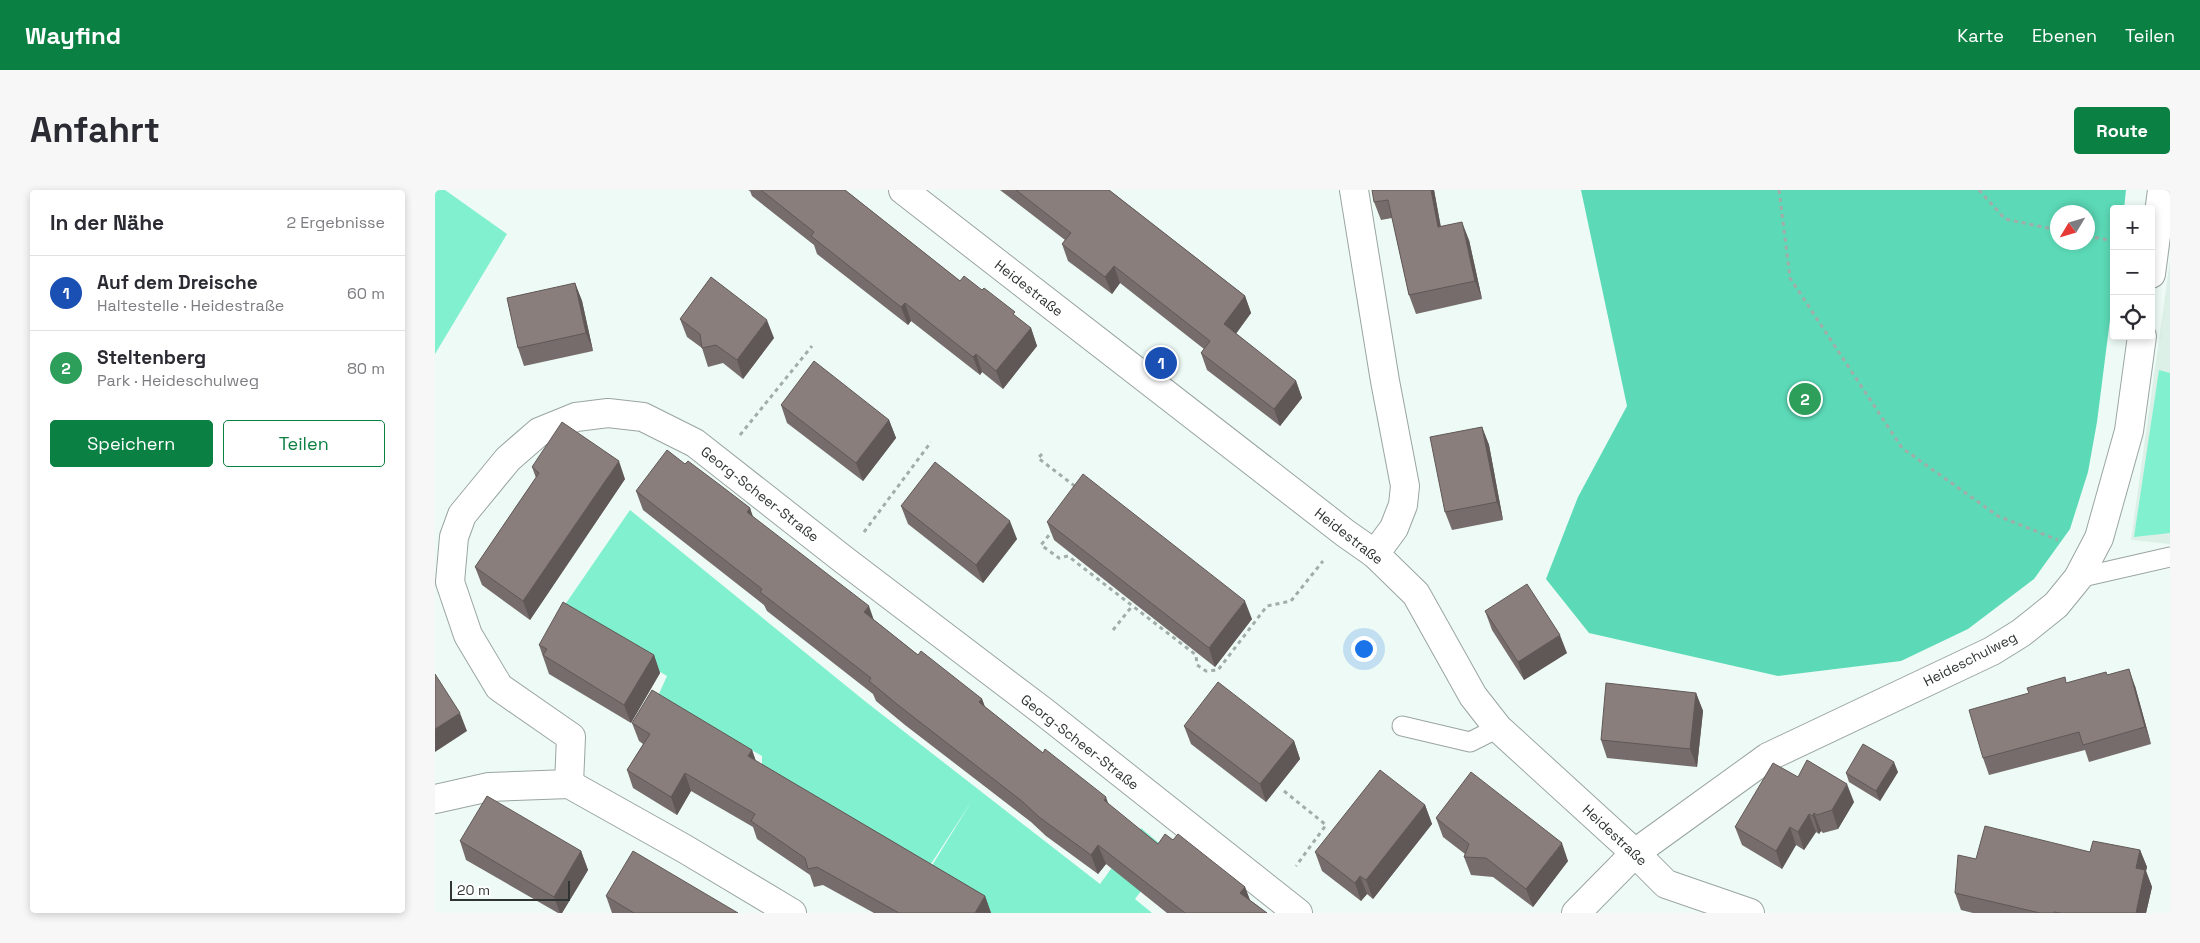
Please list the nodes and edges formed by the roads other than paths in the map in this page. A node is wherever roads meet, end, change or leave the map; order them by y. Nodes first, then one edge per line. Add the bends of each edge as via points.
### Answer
1 (903, 190) edge
2 (1354, 190) edge
3 (2162, 190) edge
4 (2154, 250) edge
5 (2142, 340) edge
6 (1375, 554) junction
7 (2170, 557) edge
8 (2078, 578) junction
9 (1402, 726) dead end
10 (1498, 728) junction
11 (569, 784) junction
12 (435, 799) edge
13 (1635, 853) junction
14 (792, 913) edge
15 (1298, 913) edge
16 (1576, 913) edge
17 (1750, 913) edge

1 - 6 street, Heidestraße
2 - 6 street via 1405,486 1403,505 1393,528
3 - 4 street
5 - 8 street, Heideschulweg via 2129,431 2099,538
6 - 10 street, Heidestraße via 1416,594 1473,696
7 - 8 lane
8 - 13 street, Heideschulweg via 2056,605 1999,647 1768,757
9 - 10 lane via 1470,742
10 - 13 street, Heidestraße
11 - 12 street via 489,787
11 - 14 street
11 - 15 street, Georg-Scheer-Straße via 571,736 499,687 468,636 450,582 454,537 462,515 508,459 539,432 576,416 608,413 643,417 701,448
13 - 16 street
13 - 17 street, Heidestraße via 1666,884

